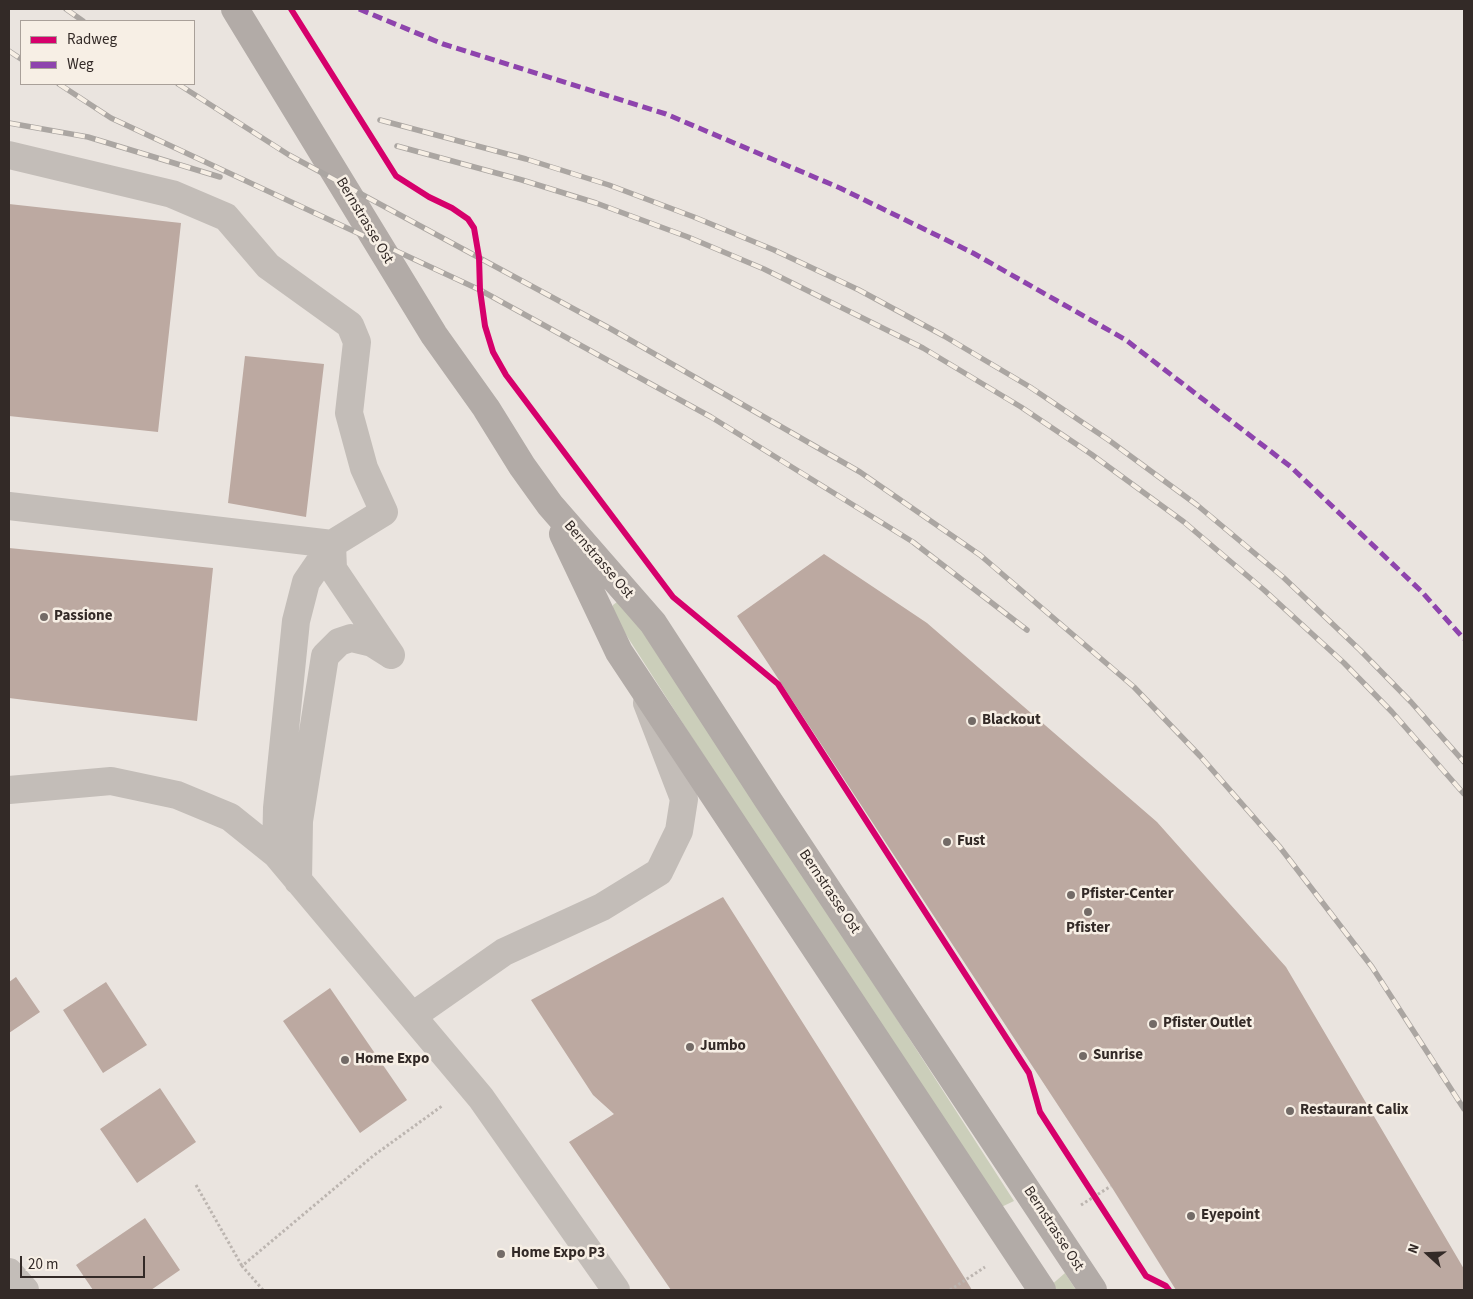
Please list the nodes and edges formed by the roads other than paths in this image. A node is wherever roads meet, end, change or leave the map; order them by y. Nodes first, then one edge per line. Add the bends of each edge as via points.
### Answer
1 (235, 9) edge
2 (9, 154) edge
3 (550, 505) junction
4 (9, 506) edge
5 (332, 544) junction
6 (641, 685) junction
7 (9, 790) edge
8 (276, 854) junction
9 (298, 881) junction
10 (414, 1015) junction
11 (9, 1272) edge
12 (25, 1290) edge
13 (616, 1290) edge
14 (1042, 1290) edge
15 (1093, 1290) edge

1 - 3 main road, Bernstrasse Ost via 434,335
2 - 5 street via 172,194 226,217 268,266 350,325 357,342 349,413 364,468 384,512
3 - 6 main road, Bernstrasse Ost via 619,652
3 - 15 main road, Bernstrasse Ost via 653,623
4 - 5 street
5 - 8 street via 306,582 296,621 277,808
5 - 9 street via 333,569 394,659 372,643 351,638 339,642 325,656 299,821
6 - 10 street via 684,798 680,831 659,872 602,907 504,952
6 - 14 main road, Bernstrasse Ost
7 - 8 street via 111,781 177,795 230,817
8 - 9 street
9 - 10 street
10 - 13 street via 470,1084
11 - 12 street

